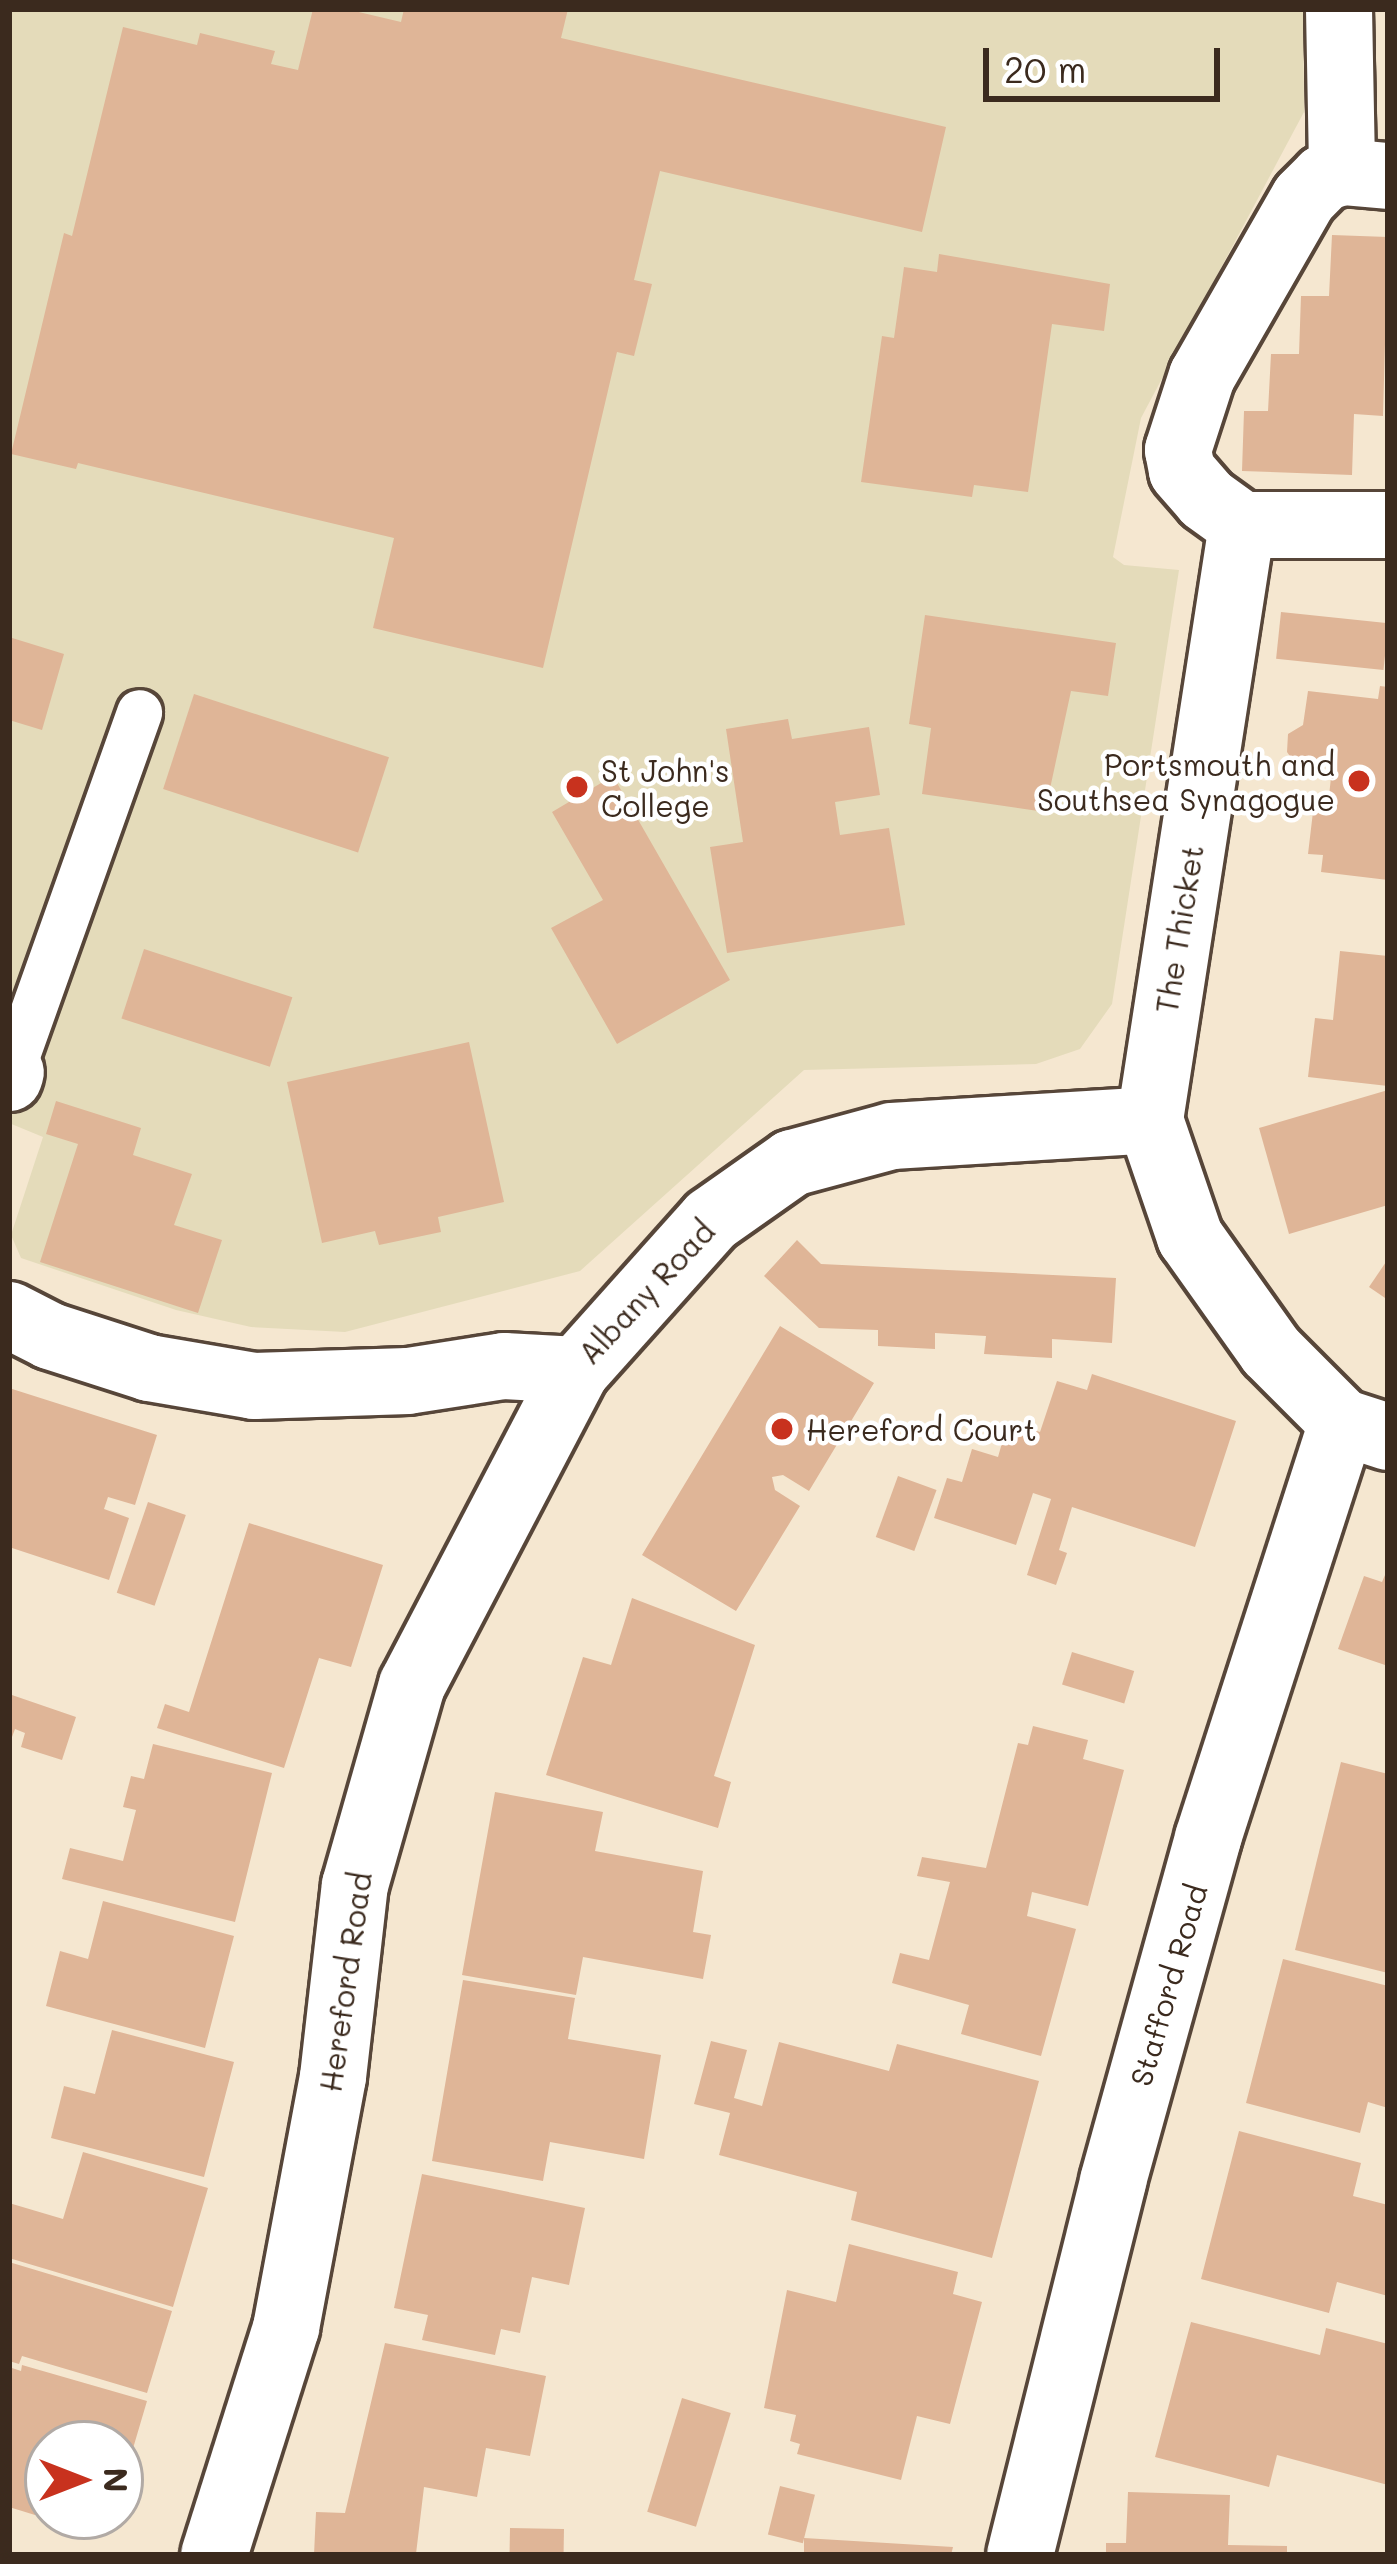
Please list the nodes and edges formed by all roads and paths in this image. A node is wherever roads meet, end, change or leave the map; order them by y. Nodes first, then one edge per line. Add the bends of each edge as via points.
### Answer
1 (1339, 9) edge
2 (1365, 174) edge
3 (1242, 525) junction
4 (1388, 525) edge
5 (139, 712) dead end
6 (10, 1075) edge
7 (1150, 1120) junction
8 (9, 1315) edge
9 (578, 1370) junction
10 (1365, 1430) edge
11 (214, 2555) edge
12 (1020, 2555) edge

1 - 2 street
2 - 3 street via 1324,178 1279,234 1183,422 1182,471
3 - 4 street
3 - 7 street, The Thicket
5 - 6 lane
7 - 9 street, Albany Road via 892,1136 792,1163 711,1220
7 - 10 street via 1190,1237 1271,1351
8 - 9 street, Albany Road via 149,1368 254,1386 408,1381 505,1366
9 - 11 street, Hereford Road via 412,1685 355,1885 334,2077 286,2328
10 - 12 street, Stafford Road via 1208,1838

